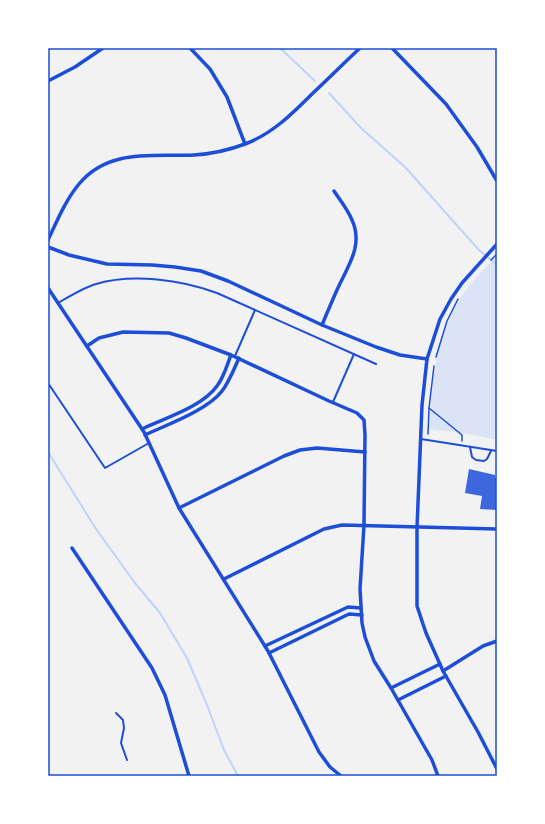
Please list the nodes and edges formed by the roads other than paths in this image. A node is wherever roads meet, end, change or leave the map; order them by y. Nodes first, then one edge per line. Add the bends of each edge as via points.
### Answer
1 (103, 48) edge
2 (190, 48) edge
3 (360, 48) edge
4 (392, 48) edge
5 (48, 81) edge
6 (245, 144) junction
7 (497, 181) edge
8 (334, 191) dead end
9 (48, 240) edge
10 (497, 244) edge
11 (48, 247) edge
12 (48, 288) edge
13 (58, 303) junction
14 (255, 310) junction
15 (322, 325) junction
16 (87, 346) junction
17 (354, 354) junction
18 (235, 356) junction
19 (427, 359) junction
20 (376, 364) dead end
21 (48, 383) edge
22 (333, 402) junction
23 (142, 429) junction
24 (145, 435) junction
25 (421, 438) junction
26 (149, 443) junction
27 (470, 447) junction
28 (491, 450) junction
29 (365, 452) junction
30 (497, 452) edge
31 (179, 508) junction
32 (364, 525) junction
33 (418, 528) junction
34 (497, 529) edge
35 (72, 548) dead end
36 (224, 579) junction
37 (361, 608) junction
38 (362, 615) junction
39 (497, 640) edge
40 (265, 646) junction
41 (269, 653) junction
42 (440, 664) junction
43 (443, 670) junction
44 (446, 676) junction
45 (391, 688) junction
46 (398, 700) junction
47 (116, 713) dead end
48 (127, 760) dead end
49 (497, 769) edge
50 (189, 776) edge
51 (341, 776) edge
52 (438, 776) edge

1 - 5 street
2 - 6 street via 210,69 222,88 232,106
3 - 6 street via 278,127
4 - 7 street via 446,104 477,147
6 - 9 street via 208,154 132,156 102,165 76,188
8 - 15 street via 352,219 357,244
10 - 19 street via 451,299 440,319
11 - 15 street via 107,264 152,265 201,272 228,281
12 - 13 street
13 - 14 lane via 96,284 151,280 178,282 203,288
13 - 16 street
14 - 17 lane
14 - 18 lane
15 - 19 street via 400,355
16 - 18 street via 99,338 123,332 169,333
16 - 23 street
17 - 20 lane
17 - 22 lane
18 - 22 street
18 - 23 street via 218,386 208,395 191,407
18 - 24 street via 222,392 213,400
19 - 25 street
21 - 26 lane via 105,468
22 - 29 street via 357,413 364,420
23 - 24 street
24 - 26 street
25 - 27 lane
25 - 33 street
26 - 31 street
27 - 28 lane
27 - 28 lane via 472,457 476,460 488,459
28 - 30 lane
29 - 31 street via 322,448 300,450
29 - 32 street
31 - 36 street
32 - 33 street
32 - 36 street via 342,525 324,529
32 - 37 street
33 - 34 street
33 - 42 street via 417,606
35 - 50 street via 152,668 165,695
36 - 40 street
37 - 38 street
37 - 40 street via 348,607
38 - 41 street via 349,614
38 - 45 street via 374,661
39 - 43 street
40 - 41 street
41 - 51 street via 319,752 330,767
42 - 43 street
42 - 45 street
43 - 44 street
44 - 46 street
44 - 49 street
45 - 46 street
46 - 52 street via 432,760
47 - 48 lane via 123,720 120,743

